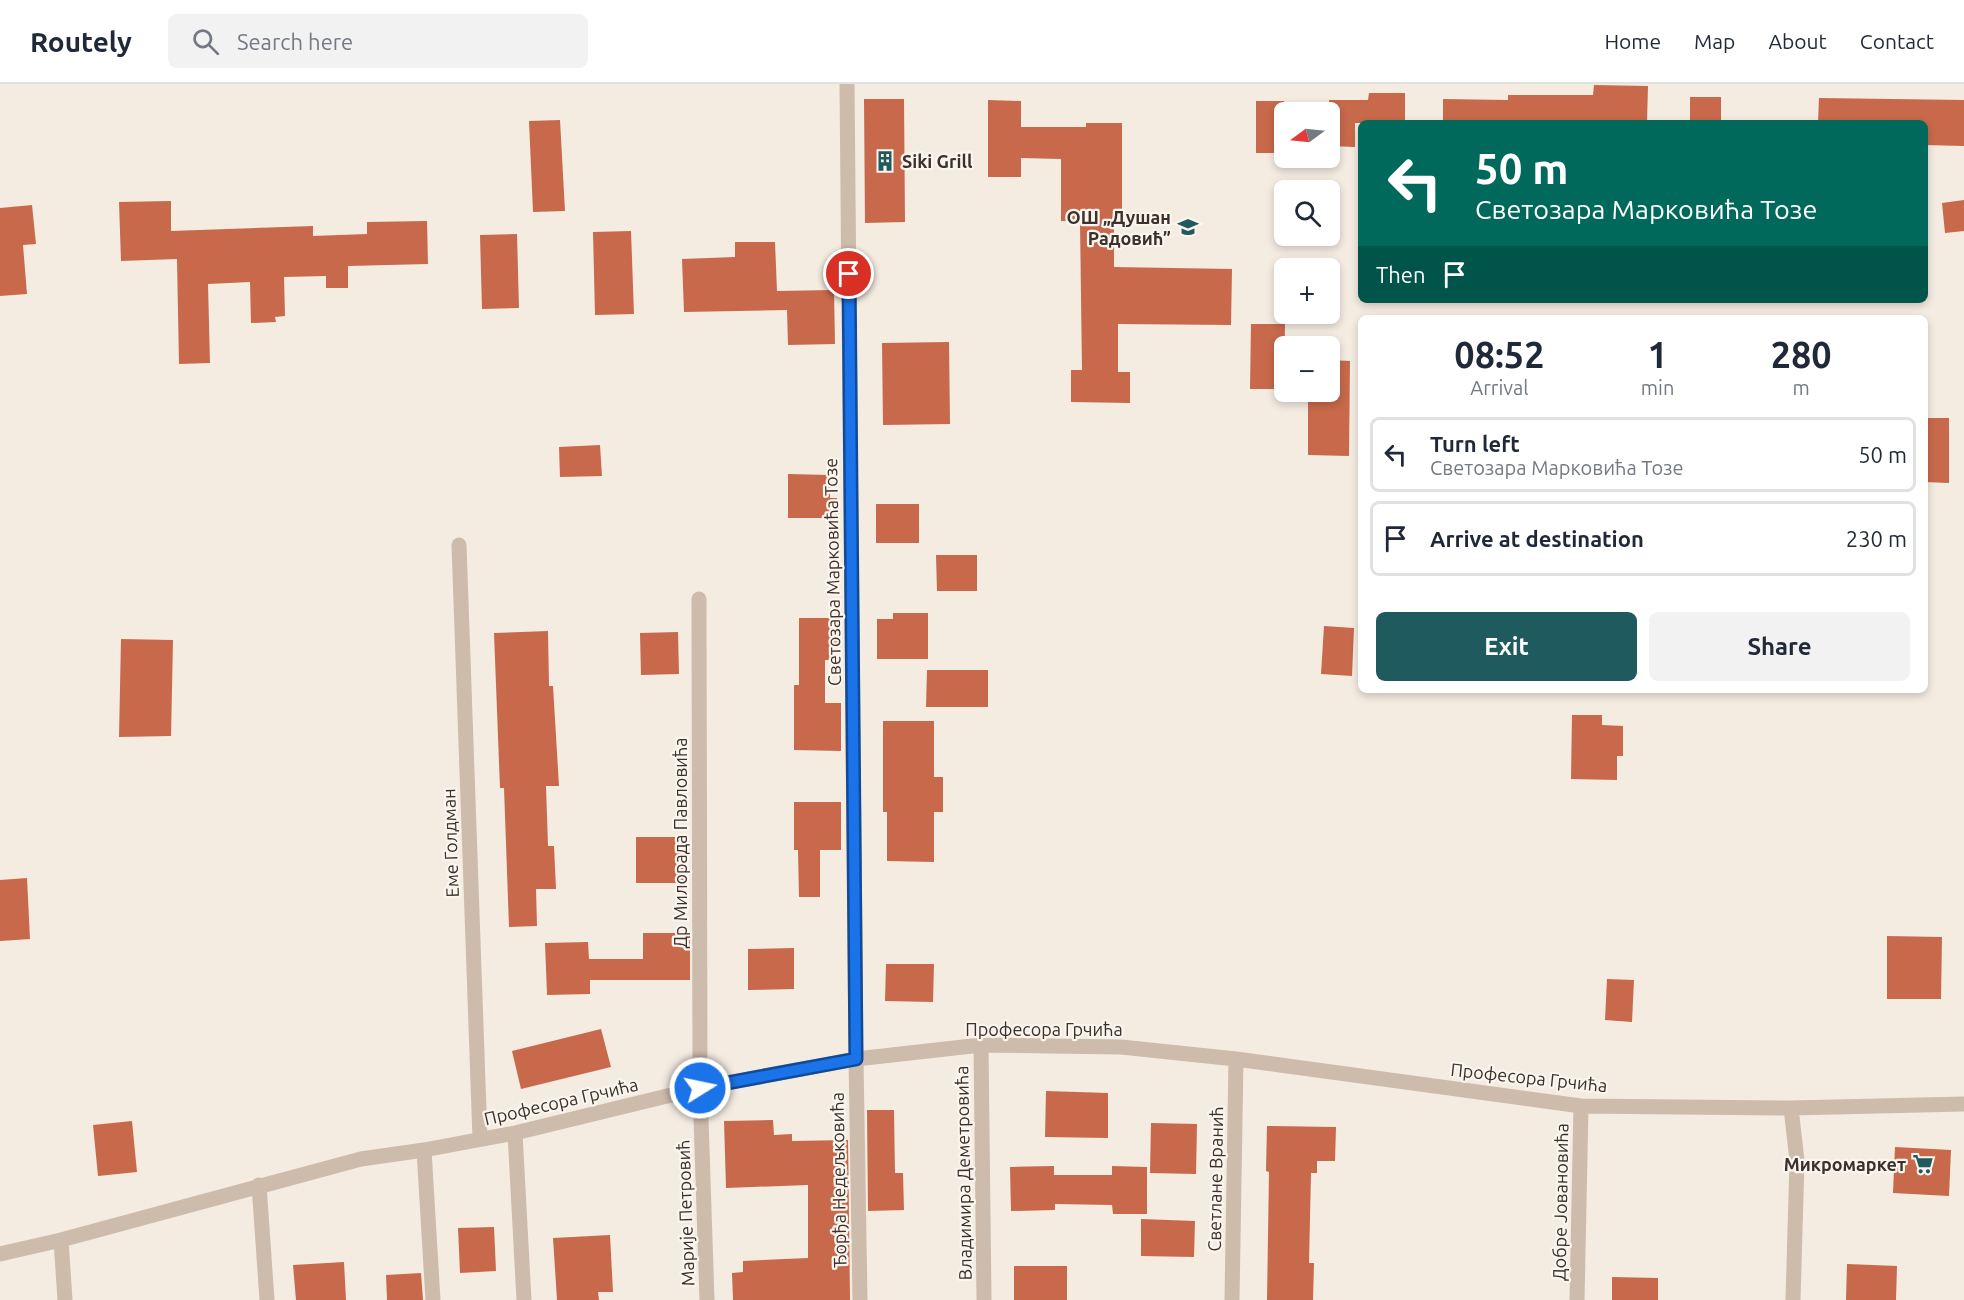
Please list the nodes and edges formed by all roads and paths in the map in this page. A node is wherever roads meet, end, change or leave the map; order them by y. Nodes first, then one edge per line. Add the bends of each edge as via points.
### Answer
1 (847, 84) edge
2 (459, 545) dead end
3 (699, 599) dead end
4 (981, 1045) junction
5 (856, 1059) junction
6 (1236, 1059) junction
7 (700, 1088) junction
8 (1964, 1104) edge
9 (1581, 1106) junction
10 (1791, 1108) junction
11 (515, 1133) junction
12 (480, 1139) junction
13 (424, 1150) junction
14 (259, 1185) junction
15 (61, 1240) junction
16 (0, 1254) edge
17 (65, 1300) edge
18 (267, 1300) edge
19 (433, 1300) edge
20 (524, 1300) edge
21 (707, 1300) edge
22 (860, 1300) edge
23 (984, 1300) edge
24 (1232, 1300) edge
25 (1577, 1300) edge
26 (1793, 1300) edge

1 - 5 street, Светозара Марковића Тозе
2 - 12 street, Еме Голдман
3 - 7 street, Др Милорада Павловића
4 - 5 street, Професора Грчића
4 - 6 street, Професора Грчића via 1121,1047
4 - 23 street, Владимира Деметровића
5 - 7 street, Професора Грчића
5 - 22 street, Ђорђа Недељковића
6 - 9 street, Професора Грчића
6 - 24 street, Светлане Вранић
7 - 11 street, Професора Грчића
7 - 21 street, Марије Петровић
8 - 10 street, Професора Грчића
9 - 10 street, Професора Грчића
9 - 25 street, Добре Јовановића
10 - 26 street via 1797,1161
11 - 12 street, Професора Грчића
11 - 20 street
12 - 13 street, Професора Грчића
13 - 14 street, Професора Грчића via 361,1159
13 - 19 street
14 - 15 street, Професора Грчића
14 - 18 street
15 - 16 street, Професора Грчића
15 - 17 street

